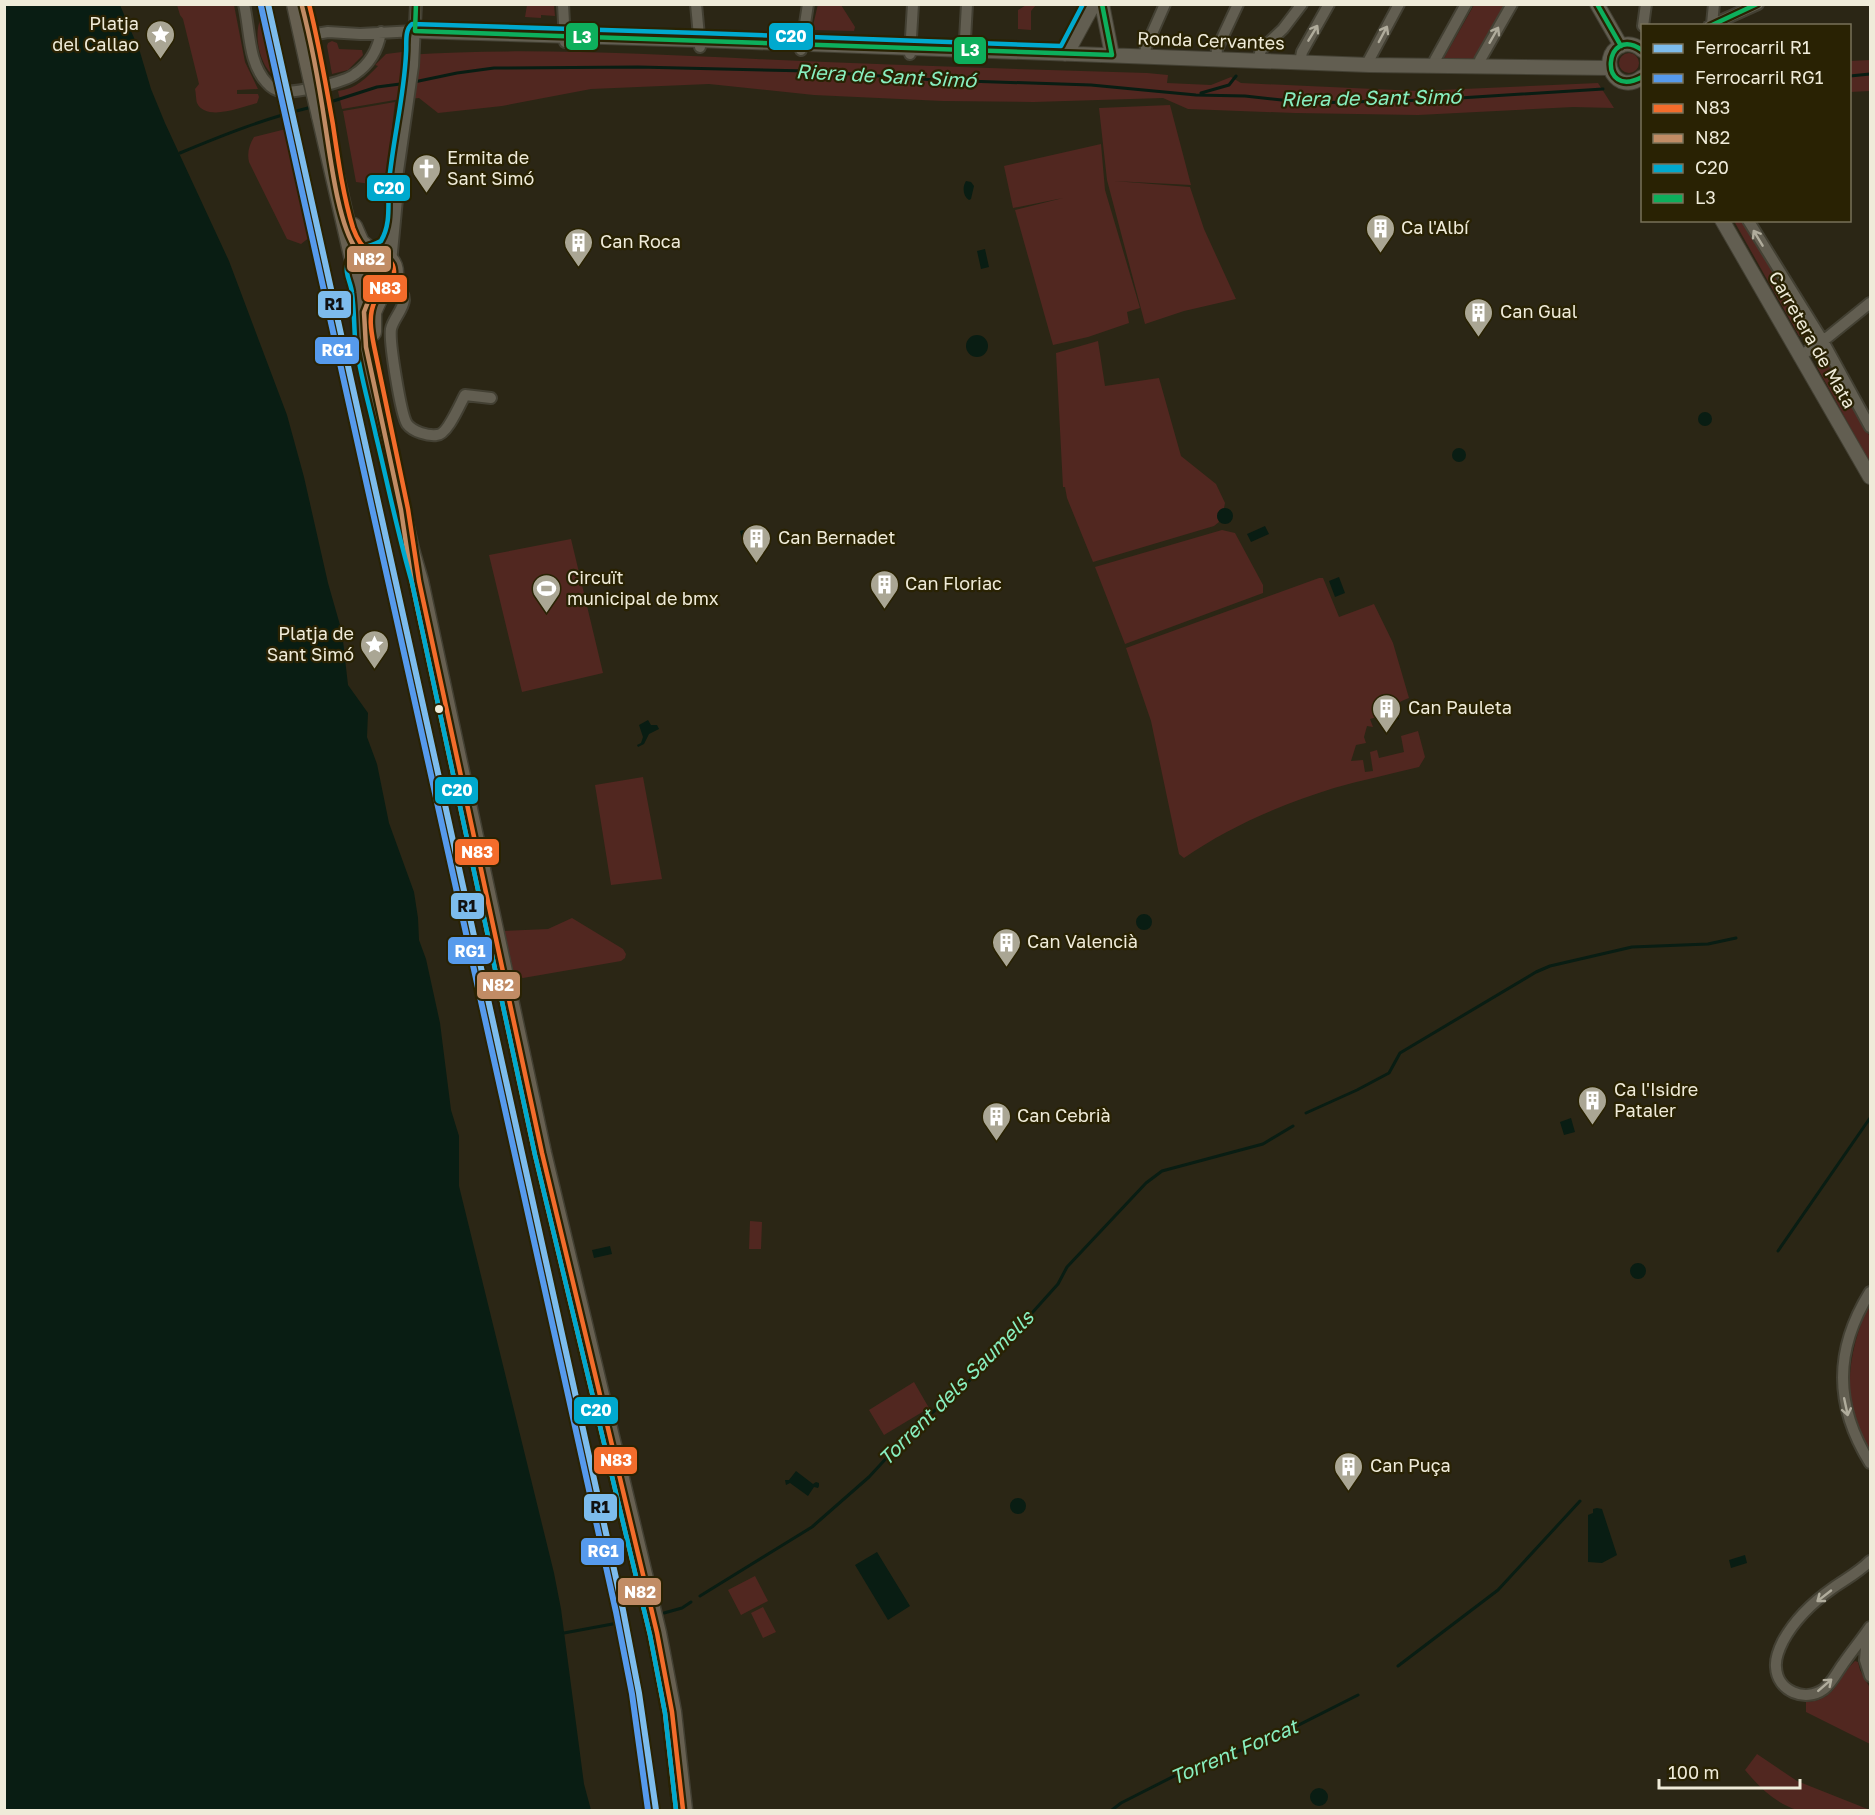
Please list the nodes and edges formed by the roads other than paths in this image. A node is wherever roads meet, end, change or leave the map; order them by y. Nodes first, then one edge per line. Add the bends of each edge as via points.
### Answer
1 (244, 4) edge
2 (296, 4) edge
3 (301, 4) edge
4 (309, 4) edge
5 (416, 4) edge
6 (563, 4) edge
7 (696, 4) edge
8 (808, 4) edge
9 (913, 4) edge
10 (967, 4) edge
11 (1165, 4) edge
12 (1238, 4) edge
13 (1302, 4) edge
14 (1329, 4) edge
15 (1399, 4) edge
16 (1466, 4) edge
17 (1512, 4) edge
18 (1597, 4) edge
19 (1646, 4) edge
20 (1714, 4) edge
21 (1758, 4) edge
22 (1093, 6) edge
23 (1643, 24) edge
24 (1711, 24) edge
25 (1713, 24) edge
26 (415, 31) junction
27 (381, 32) junction
28 (316, 34) junction
29 (565, 39) junction
30 (700, 43) junction
31 (1621, 46) junction
32 (802, 47) junction
33 (1639, 48) edge
34 (911, 51) junction
35 (965, 53) junction
36 (1065, 54) junction
37 (1090, 55) junction
38 (1112, 56) junction
39 (1145, 57) junction
40 (1216, 60) junction
41 (1258, 60) junction
42 (1300, 62) junction
43 (1369, 65) junction
44 (1436, 65) junction
45 (1480, 66) junction
46 (1610, 68) junction
47 (1641, 79) edge
48 (320, 80) junction
49 (326, 115) junction
50 (1723, 222) edge
51 (1749, 222) edge
52 (393, 232) junction
53 (355, 264) junction
54 (383, 268) junction
55 (359, 287) junction
56 (1870, 303) edge
57 (1823, 341) junction
58 (1800, 356) junction
59 (491, 398) dead end
60 (1870, 427) edge
61 (1870, 477) edge
62 (419, 581) junction
63 (1870, 1292) edge
64 (1870, 1463) edge
65 (1870, 1561) edge
66 (1870, 1628) edge
67 (1870, 1676) edge
68 (683, 1810) edge

1 - 48 street via 253,54 269,86 284,92
2 - 48 main road
3 - 28 main road via 307,25
4 - 28 main road
5 - 26 street
6 - 29 street
7 - 30 street
8 - 32 street
9 - 34 street
10 - 35 street
11 - 39 street
12 - 40 street via 1217,49
13 - 41 street via 1261,50
42 -> 14 street
43 -> 15 street
16 - 44 street via 1435,60
45 -> 17 street
18 - 31 street
19 - 23 street
20 - 24 street
21 - 25 street
22 - 36 street
22 - 37 street via 1085,42
22 - 38 street
26 - 27 street
26 - 29 street, Ronda Cervantes
26 - 52 street
27 - 28 street
27 - 48 street via 376,52 355,75
28 - 48 main road
29 - 30 street, Ronda Cervantes
30 - 32 street, Ronda Cervantes
31 - 33 street
31 - 46 street via 1612,54
32 - 34 street, Ronda Cervantes
34 - 35 street, Ronda Cervantes
35 - 36 street, Ronda Cervantes
36 - 37 street, Ronda Cervantes
37 - 38 street, Ronda Cervantes
38 - 39 street, Ronda Cervantes
39 - 40 street, Ronda Cervantes
40 - 41 street, Ronda Cervantes
41 - 42 street, Ronda Cervantes
42 - 43 street, Ronda Cervantes
43 - 44 street, Ronda Cervantes
44 - 45 street, Ronda Cervantes
45 - 46 street, Ronda Cervantes
46 - 47 street via 1620,81
48 - 49 main road, bridge
49 - 53 main road via 333,168
49 - 54 main road via 360,243
50 - 58 street, Carretera de Mata
57 -> 51 street, Carretera de Mata
52 - 54 street
52 - 54 street
53 - 54 main road via 364,255
53 - 55 main road via 354,280
54 - 55 main road via 369,293
54 - 59 street via 404,298 390,339 407,424 426,434 442,434 465,395
54 - 62 main road via 370,321
55 - 62 main road via 371,379
56 - 57 street
57 - 58 street
57 - 60 street, Carretera de Mata
58 - 61 street, Carretera de Mata
62 - 68 main road via 542,1152 657,1633 672,1712
63 -> 64 street via 1845,1349 1843,1372 1849,1421
65 -> 66 street via 1804,1612 1783,1641 1775,1667 1781,1684 1804,1696 1824,1689
66 - 67 street via 1864,1660

